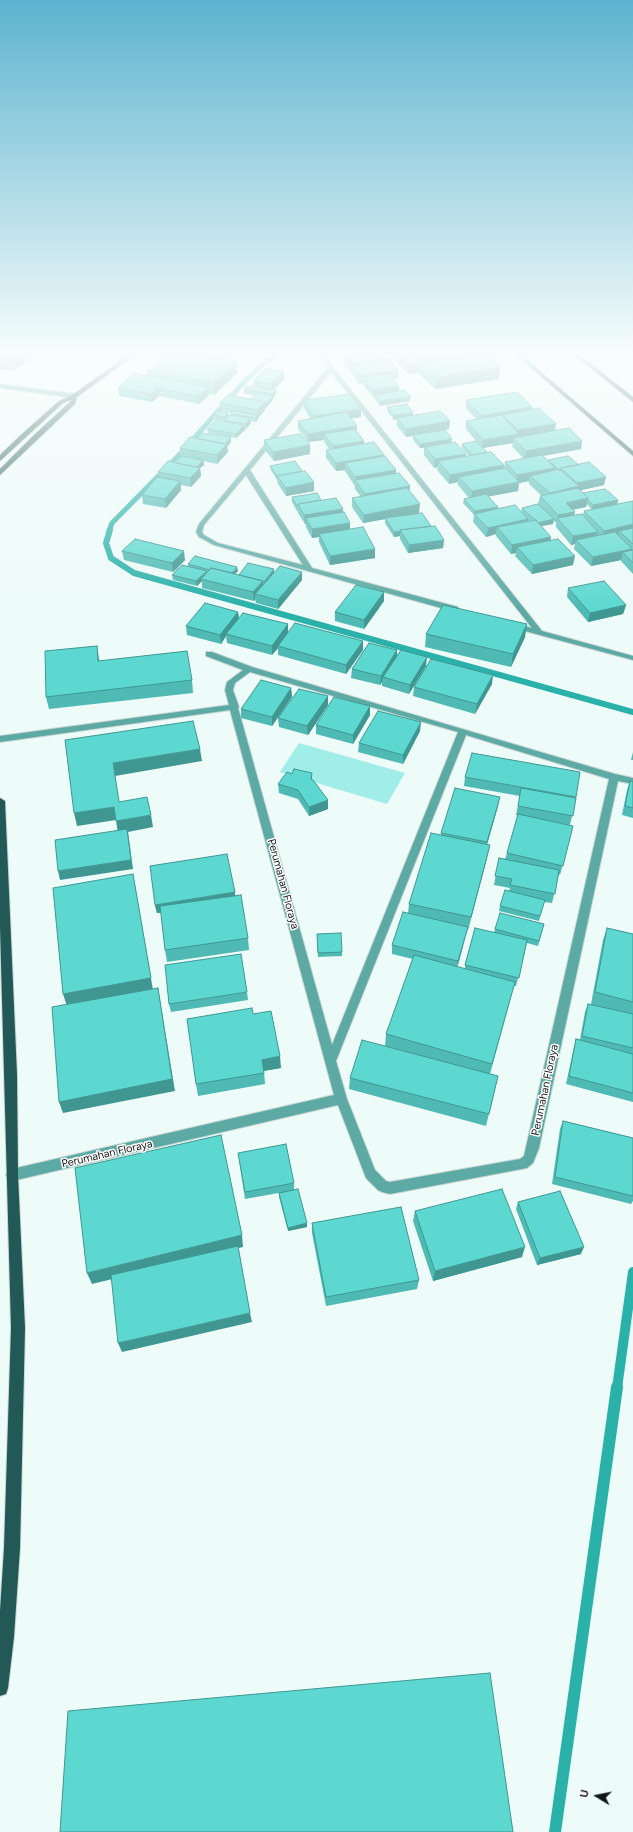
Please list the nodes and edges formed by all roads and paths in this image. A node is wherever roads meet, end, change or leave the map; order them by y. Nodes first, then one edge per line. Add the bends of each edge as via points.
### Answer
1 (20, 439) edge
2 (33, 439) edge
3 (271, 439) edge
4 (387, 439) edge
5 (616, 439) edge
6 (633, 454) edge
7 (0, 460) edge
8 (246, 470) junction
9 (0, 473) edge
10 (308, 569) junction
11 (466, 612) edge
12 (503, 622) edge
13 (540, 633) junction
14 (209, 654) dead end
15 (633, 658) edge
16 (249, 669) junction
17 (235, 707) junction
18 (463, 731) junction
19 (0, 738) edge
20 (614, 778) junction
21 (633, 781) edge
22 (0, 801) edge
23 (2, 873) edge
24 (331, 1060) junction
25 (341, 1099) junction
26 (12, 1176) junction
27 (0, 1688) edge

1 - 7 main road
2 - 9 main road
3 - 8 street
4 - 13 street
5 - 6 main road
8 - 10 street
8 - 10 street via 201,525 201,536 216,544
10 - 11 street
12 - 13 street
13 - 15 street
14 - 16 street
16 - 17 street, Perumahan Floraya via 229,686
16 - 18 street
17 - 19 street
17 - 24 street, Perumahan Floraya
18 - 20 street
18 - 24 street
20 - 21 street
20 - 25 street, Perumahan Floraya via 529,1159 518,1165 390,1188 382,1186 370,1174
22 - 23 main road
23 - 26 main road via 11,1075
24 - 25 street, Perumahan Floraya
25 - 26 street, Perumahan Floraya
26 - 27 main road via 18,1328 12,1548

